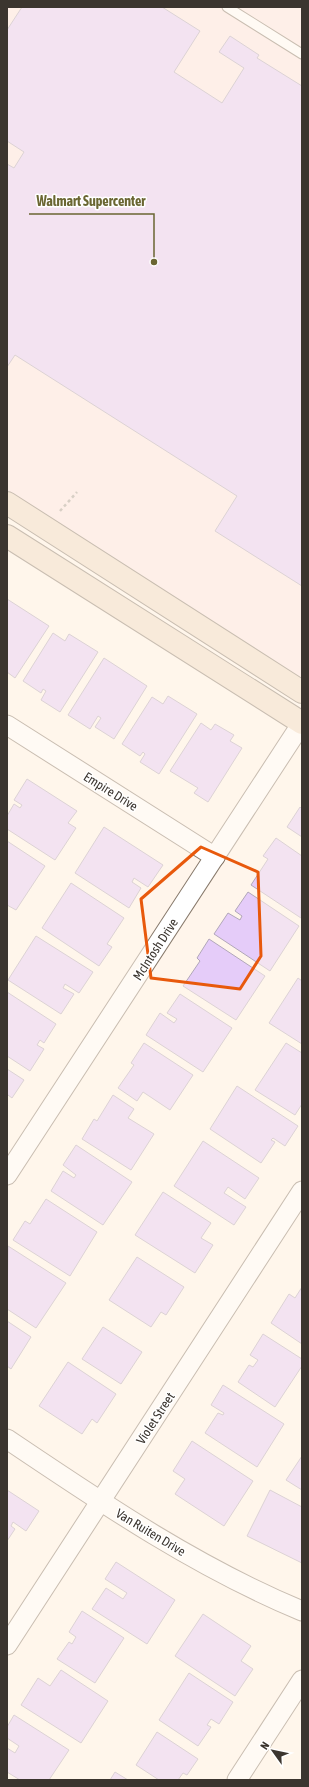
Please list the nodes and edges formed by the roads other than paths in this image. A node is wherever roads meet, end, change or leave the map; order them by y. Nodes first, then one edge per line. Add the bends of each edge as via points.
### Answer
1 (227, 7) edge
2 (302, 54) edge
3 (7, 503) edge
4 (7, 536) edge
5 (302, 692) edge
6 (302, 723) edge
7 (8, 726) edge
8 (215, 857) junction
9 (7, 1175) edge
10 (302, 1191) edge
11 (7, 1439) edge
12 (100, 1502) junction
13 (302, 1611) edge
14 (7, 1645) edge
15 (302, 1680) edge
16 (237, 1780) edge

1 - 2 lane
3 - 5 street
4 - 6 street
6 - 8 street, McIntosh Drive
7 - 8 street, Empire Drive
8 - 9 street, McIntosh Drive
10 - 12 street, Violet Street
11 - 12 street, Van Ruiten Drive
12 - 13 street, Van Ruiten Drive via 164,1542 261,1594
12 - 14 street, Violet Street
15 - 16 street

